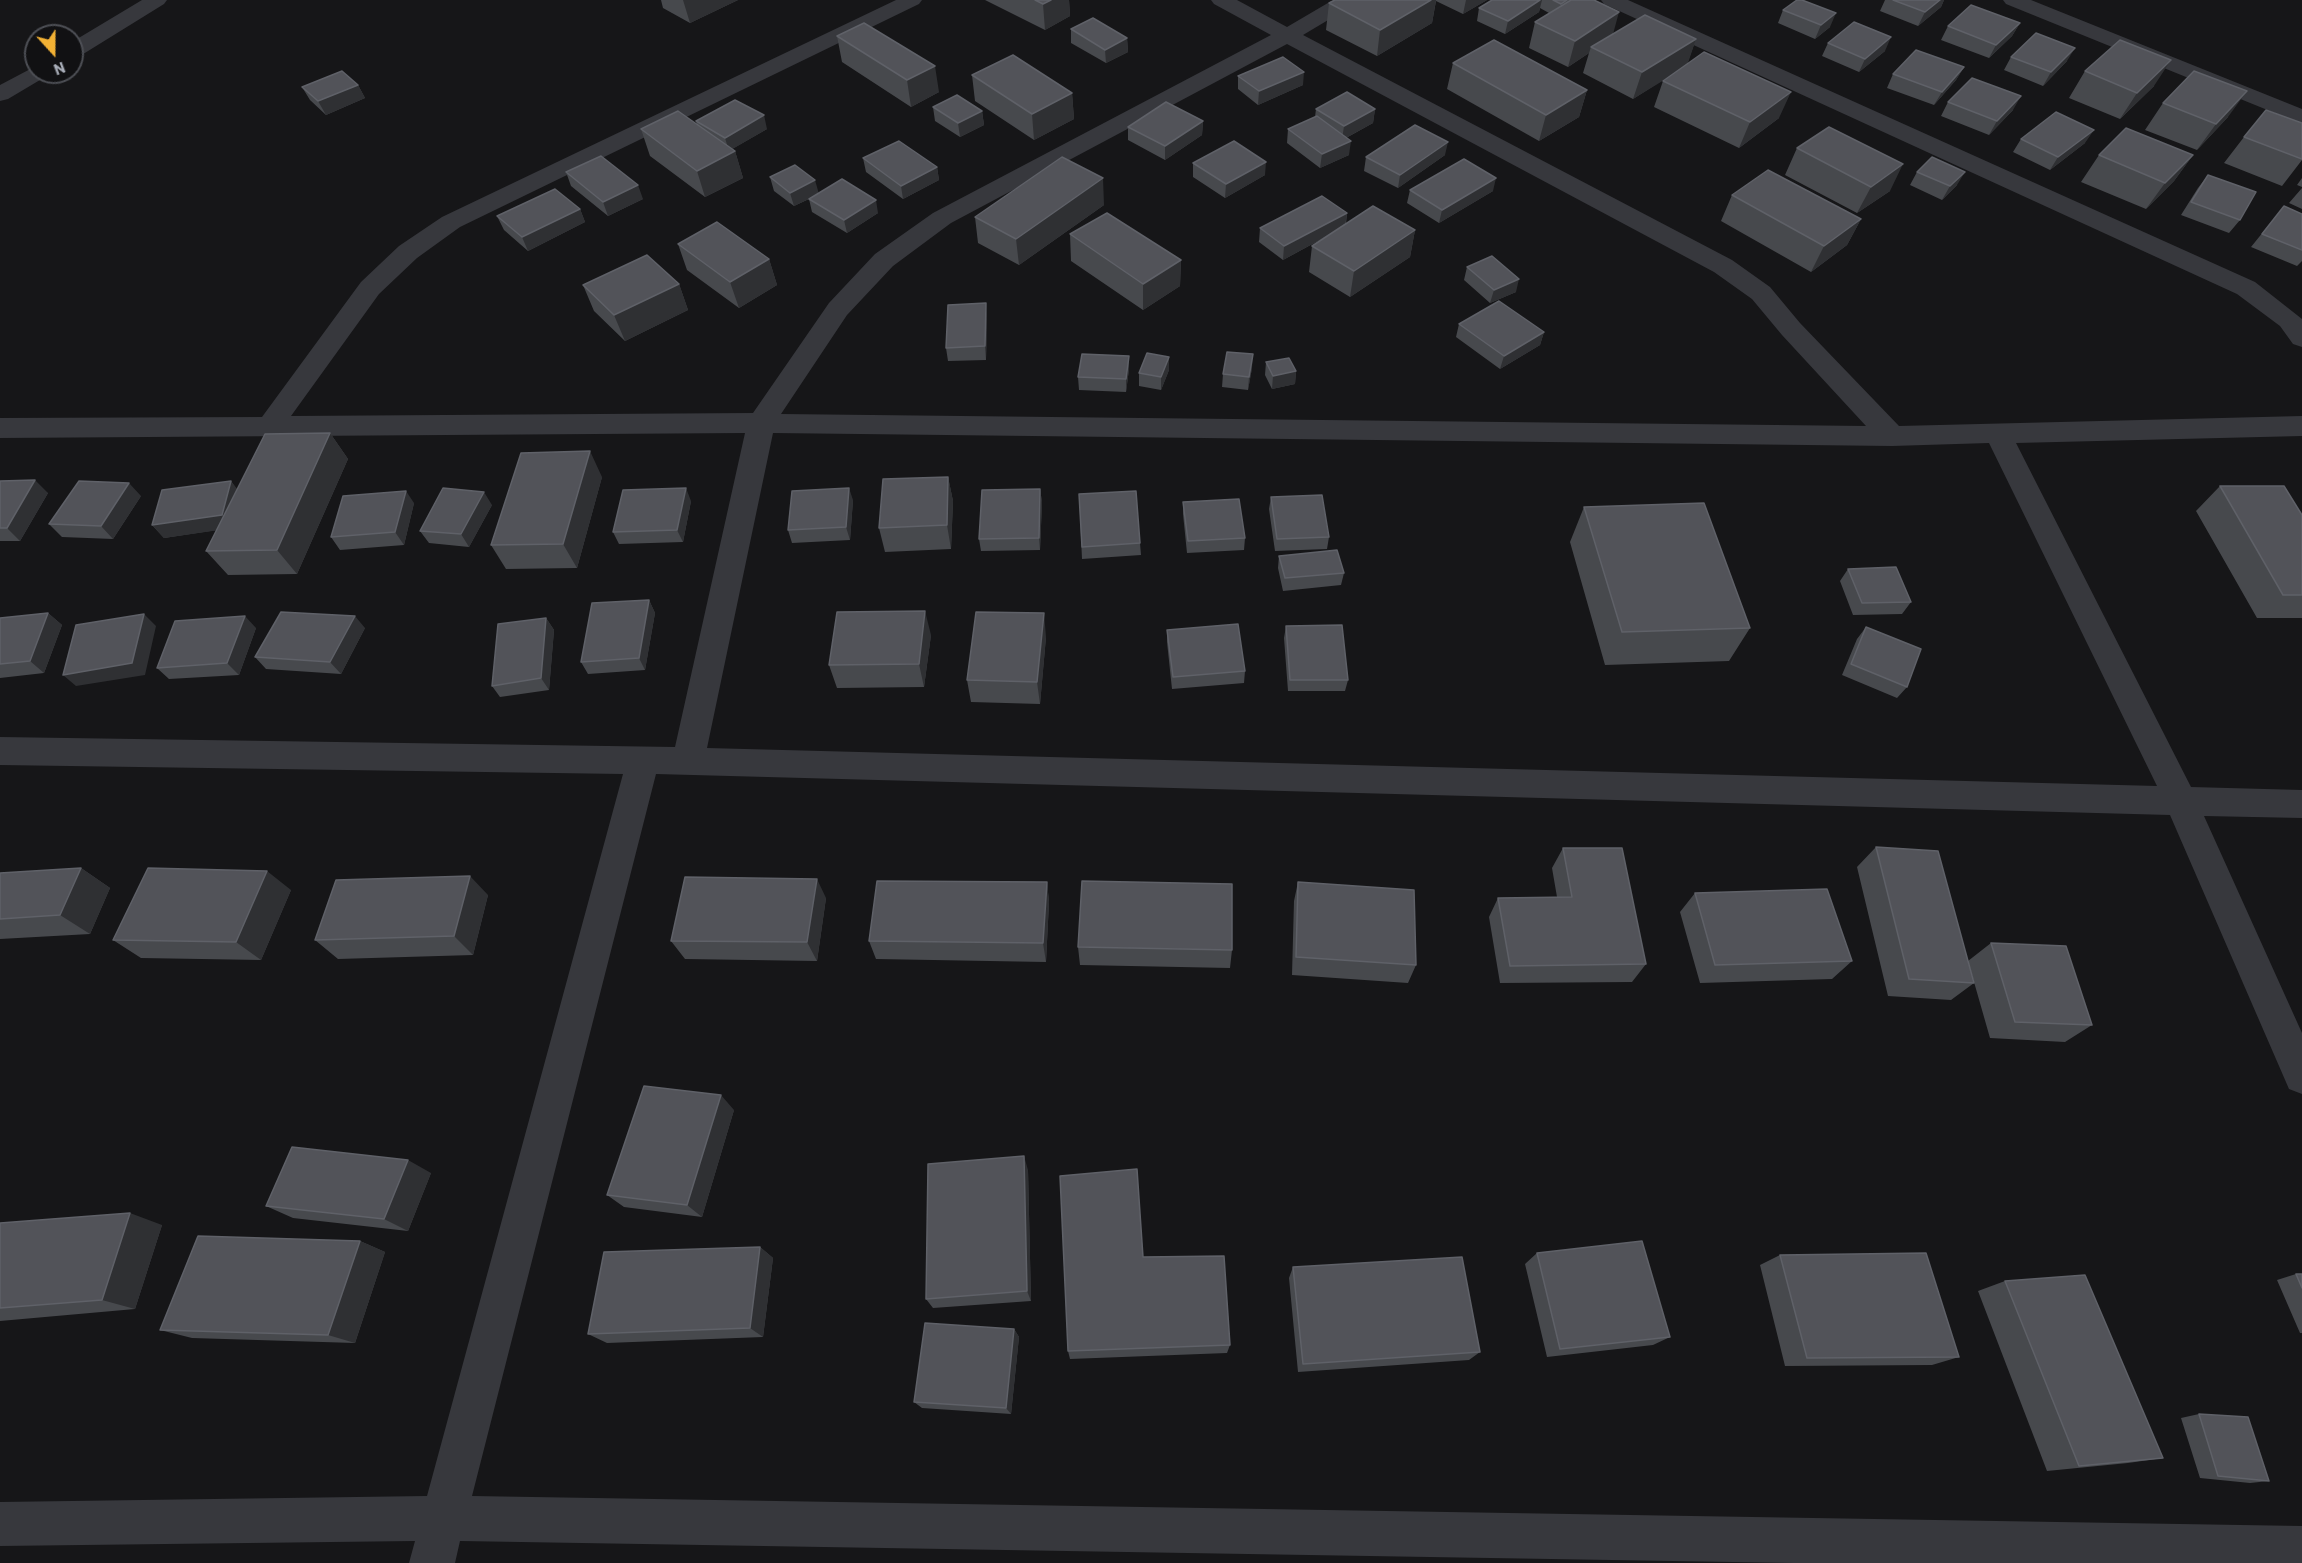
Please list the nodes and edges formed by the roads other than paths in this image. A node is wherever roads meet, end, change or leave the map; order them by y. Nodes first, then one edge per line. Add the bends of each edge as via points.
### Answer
1 (157, 0) edge
2 (912, 0) edge
3 (1221, 0) edge
4 (1348, 0) edge
5 (1611, 0) edge
6 (2013, 0) edge
7 (1288, 35) junction
8 (84, 44) edge
9 (24, 80) edge
10 (0, 94) edge
11 (2302, 117) edge
12 (2302, 338) edge
13 (761, 423) junction
14 (270, 426) junction
15 (2302, 426) edge
16 (0, 428) edge
17 (1997, 432) junction
18 (1892, 436) junction
19 (0, 752) edge
20 (643, 760) junction
21 (688, 761) junction
22 (2182, 803) junction
23 (2302, 804) edge
24 (2302, 1076) edge
25 (443, 1518) junction
26 (0, 1524) edge
27 (2302, 1549) edge
28 (432, 1563) edge

1 - 8 street
2 - 14 street via 451,222 408,252 370,288
3 - 7 street
4 - 7 street
5 - 12 street via 2246,288 2289,320
6 - 11 street
7 - 13 street via 942,218 884,260 838,309
7 - 18 street via 1723,266 1761,293
9 - 10 street
13 - 14 street
13 - 18 street
13 - 21 street
14 - 16 street
15 - 17 street
17 - 18 street
17 - 22 street
19 - 20 street
20 - 21 street
20 - 25 street
21 - 22 street
22 - 23 street
22 - 24 street
25 - 26 street
25 - 27 street
25 - 28 street

